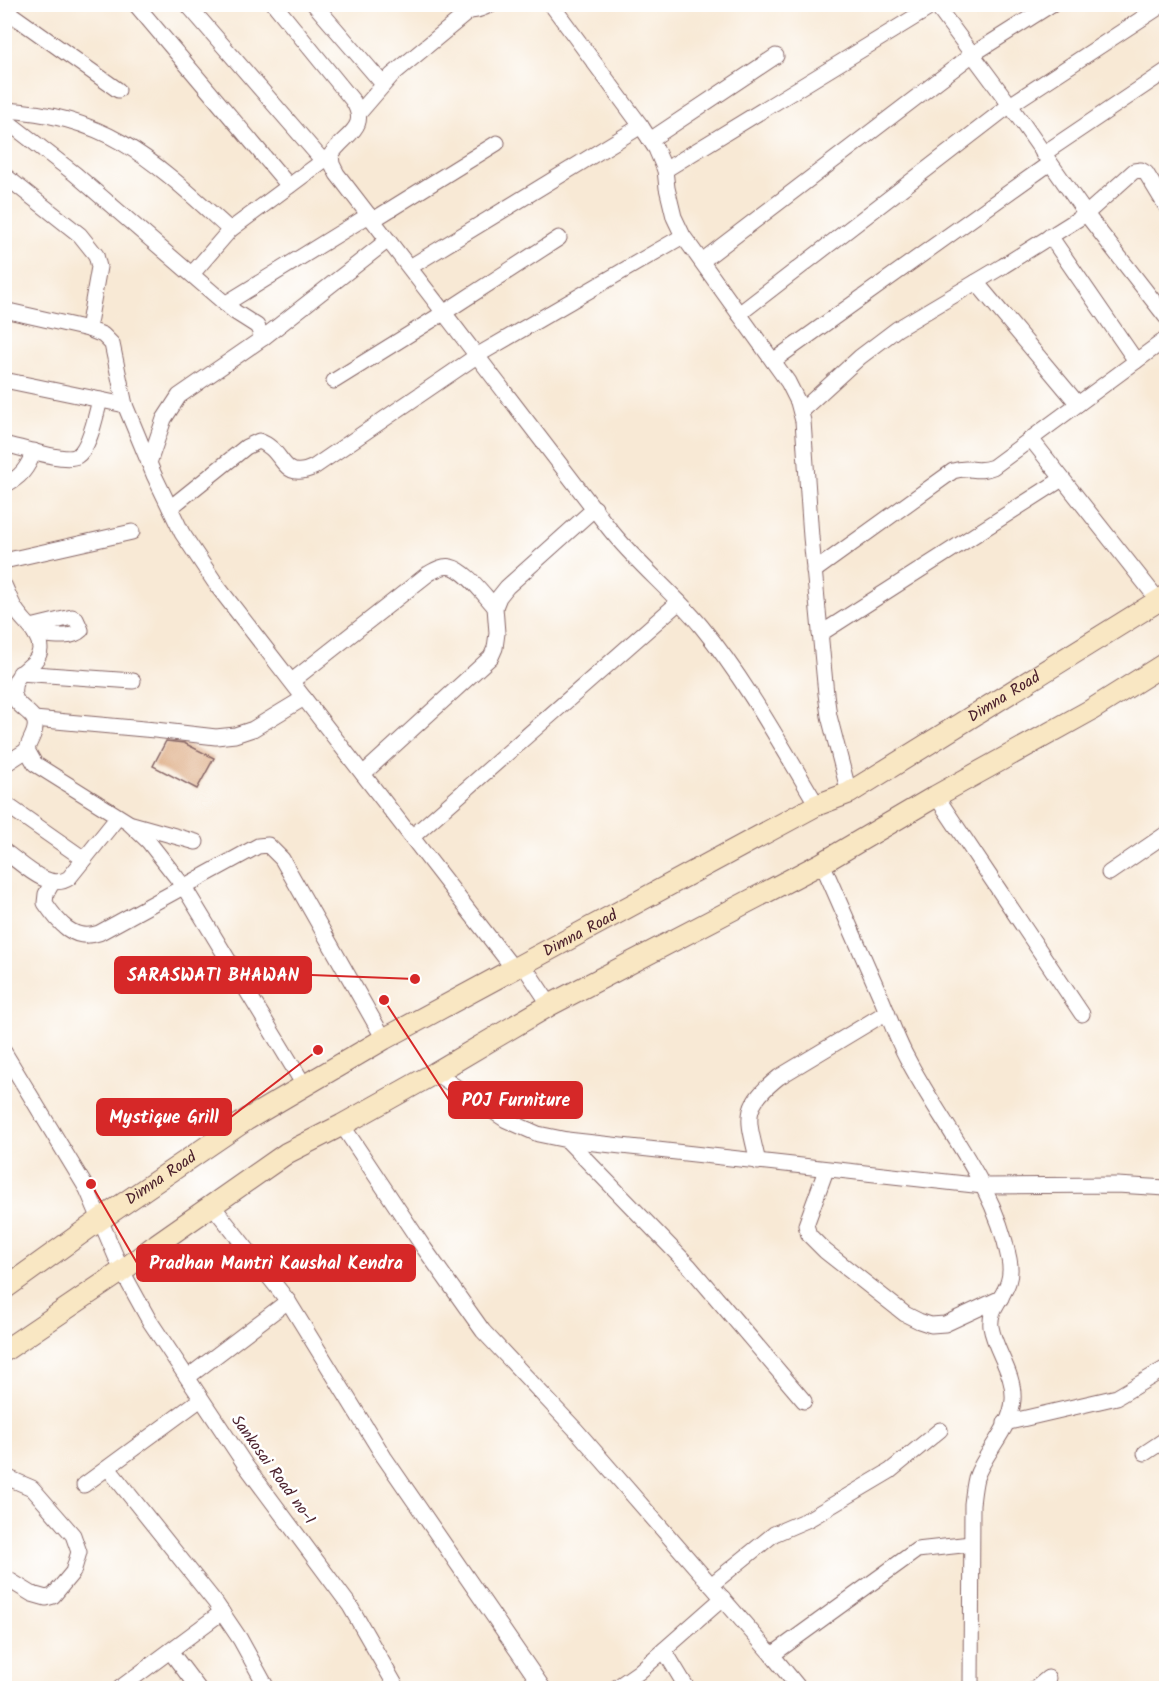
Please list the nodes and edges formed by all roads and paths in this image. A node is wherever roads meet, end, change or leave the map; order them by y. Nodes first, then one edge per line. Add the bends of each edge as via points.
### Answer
1 (186, 4) edge
2 (274, 4) edge
3 (314, 4) edge
4 (450, 4) edge
5 (490, 4) edge
6 (551, 4) edge
7 (1052, 4) edge
8 (1164, 4) edge
9 (136, 5) edge
10 (935, 5) edge
11 (4, 9) edge
12 (467, 13) junction
13 (973, 54) junction
14 (776, 56) dead end
15 (1167, 71) edge
16 (383, 84) junction
17 (118, 90) dead end
18 (1010, 105) junction
19 (4, 110) edge
20 (360, 112) junction
21 (4, 120) edge
22 (641, 126) junction
23 (650, 140) junction
24 (497, 143) dead end
25 (327, 158) junction
26 (1047, 158) junction
27 (665, 170) junction
28 (4, 175) edge
29 (289, 186) junction
30 (1167, 206) edge
31 (1086, 214) junction
32 (371, 218) junction
33 (230, 230) junction
34 (683, 236) junction
35 (1050, 236) junction
36 (559, 238) dead end
37 (388, 240) junction
38 (702, 261) junction
39 (410, 267) junction
40 (192, 274) junction
41 (976, 282) junction
42 (225, 304) junction
43 (4, 310) edge
44 (445, 312) junction
45 (739, 314) junction
46 (1167, 317) edge
47 (88, 329) junction
48 (263, 338) junction
49 (1167, 339) edge
50 (478, 355) junction
51 (773, 361) junction
52 (1136, 361) junction
53 (4, 380) edge
54 (334, 381) dead end
55 (100, 400) junction
56 (1078, 404) junction
57 (125, 405) junction
58 (801, 411) junction
59 (1031, 439) junction
60 (4, 444) edge
61 (34, 451) junction
62 (149, 463) junction
63 (1062, 479) junction
64 (4, 485) edge
65 (170, 508) junction
66 (595, 508) junction
67 (132, 532) dead end
68 (4, 561) edge
69 (814, 571) junction
70 (4, 585) edge
71 (1163, 598) edge
72 (679, 602) junction
73 (8, 605) edge
74 (495, 607) junction
75 (820, 634) junction
76 (1167, 663) edge
77 (20, 673) junction
78 (133, 681) dead end
79 (292, 681) junction
80 (304, 698) junction
81 (11, 702) edge
82 (34, 719) junction
83 (27, 750) junction
84 (4, 765) edge
85 (363, 774) junction
86 (849, 793) junction
87 (936, 796) junction
88 (4, 803) edge
89 (817, 805) junction
90 (124, 820) junction
91 (1167, 834) edge
92 (412, 837) junction
93 (196, 842) dead end
94 (4, 851) edge
95 (84, 859) junction
96 (822, 863) junction
97 (1109, 873) dead end
98 (52, 883) junction
99 (184, 887) junction
100 (518, 966) junction
101 (550, 1005) junction
102 (887, 1012) junction
103 (1082, 1014) dead end
104 (384, 1039) junction
105 (4, 1052) edge
106 (435, 1073) junction
107 (304, 1085) junction
108 (342, 1125) junction
109 (567, 1140) junction
110 (758, 1162) junction
111 (826, 1170) junction
112 (983, 1186) junction
113 (1167, 1188) edge
114 (212, 1205) junction
115 (101, 1219) junction
116 (122, 1271) junction
117 (4, 1289) edge
118 (1001, 1298) junction
119 (288, 1301) junction
120 (4, 1351) edge
121 (1167, 1368) edge
122 (188, 1377) junction
123 (201, 1399) junction
124 (804, 1401) dead end
125 (1005, 1423) junction
126 (940, 1430) dead end
127 (1167, 1439) edge
128 (1145, 1453) dead end
129 (108, 1468) junction
130 (4, 1476) edge
131 (84, 1485) dead end
132 (970, 1544) junction
133 (4, 1577) edge
134 (711, 1585) junction
135 (723, 1598) junction
136 (222, 1612) junction
137 (664, 1650) junction
138 (170, 1651) junction
139 (772, 1655) junction
140 (120, 1689) edge
141 (198, 1689) edge
142 (267, 1689) edge
143 (397, 1689) edge
144 (543, 1689) edge
145 (616, 1689) edge
146 (687, 1689) edge
147 (799, 1689) edge
148 (971, 1689) edge

1 - 25 street
2 - 20 street
3 - 16 street
4 - 12 street
5 - 12 street
6 - 22 street
7 - 13 street
8 - 18 street
9 - 29 street
10 - 13 street
10 - 27 street
11 - 17 street
12 - 16 street
13 - 18 street
13 - 38 street
14 - 23 street
15 - 26 street
16 - 20 street
18 - 26 street
18 - 45 street
19 - 33 street via 42,113 117,138 164,170
20 - 25 street via 355,129
21 - 40 street via 75,174
22 - 23 street
22 - 39 street
23 - 27 street
24 - 32 street
25 - 29 street
25 - 32 street
26 - 31 street
26 - 51 street
27 - 34 street via 674,217
28 - 47 street via 80,235 96,255 99,267
29 - 33 street
30 - 31 street via 1141,170 1134,171
31 - 35 street
31 - 46 street
32 - 37 street
32 - 42 street
33 - 40 street
34 - 38 street
34 - 50 street
35 - 41 street
35 - 52 street
36 - 44 street
37 - 39 street
37 - 48 street
38 - 45 street
39 - 44 street
40 - 42 street
41 - 56 street
41 - 58 street via 897,328
42 - 48 street via 257,326
43 - 47 street
44 - 50 street
44 - 54 street
45 - 51 street
47 - 57 street via 112,344
48 - 62 street via 178,396 164,419
49 - 52 street
50 - 65 street via 302,473 293,471 268,444 259,441 246,447
50 - 66 street
51 - 58 street
52 - 56 street
53 - 55 street
55 - 57 street
55 - 61 street via 90,437 77,456 65,458
56 - 59 street
57 - 62 street
58 - 69 street
59 - 63 street
59 - 69 street via 993,467 982,471 962,467 953,471
60 - 61 street
61 - 64 street via 22,474
62 - 65 street
63 - 71 street
63 - 75 street
65 - 79 street via 219,587
66 - 72 street via 624,546
66 - 74 street via 507,587
67 - 68 street
69 - 75 street
70 - 73 street
71 - 86 street, Dimna Road
72 - 89 street via 741,680
72 - 92 street
73 - 77 street via 33,630 40,648 39,655
74 - 79 street via 460,571 450,566 439,568
74 - 85 street via 497,633 491,657
75 - 86 street via 829,716
76 - 87 street
77 - 78 street
77 - 81 street
79 - 80 street
80 - 82 street via 253,729 216,737
80 - 85 street
81 - 82 street
82 - 83 street via 36,727
83 - 84 street
83 - 90 street via 35,764
85 - 92 street
86 - 89 street, Dimna Road
87 - 96 street
87 - 103 street
88 - 95 street
89 - 100 street, Dimna Road
90 - 93 street
90 - 95 street
90 - 99 street via 148,841
91 - 97 street
92 - 100 street
94 - 98 street
95 - 98 street via 69,878
96 - 101 street
96 - 102 street
98 - 99 street via 45,903 64,926 87,937
99 - 104 street via 258,846 268,845 282,859
99 - 107 street
100 - 101 street
100 - 104 street, Dimna Road
101 - 106 street
102 - 110 street via 766,1088 749,1114
102 - 112 street via 926,1093
104 - 107 street, Dimna Road
105 - 115 street, Sankosai Road no-1
106 - 108 street
106 - 109 street via 506,1120 538,1134
107 - 115 street, Dimna Road
108 - 114 street via 286,1153
108 - 134 street via 483,1331 576,1430
109 - 110 street
109 - 124 street via 690,1267
110 - 111 street
111 - 112 street
111 - 118 street via 806,1225 809,1235 905,1314 931,1325 945,1324
112 - 113 street
112 - 118 street via 1009,1258 1009,1285
114 - 116 street
114 - 119 street
115 - 116 street, Sankosai Road no-1
115 - 117 street, Dimna Road
116 - 120 street
116 - 122 street, Sankosai Road no-1
118 - 125 street via 991,1313 991,1323 1013,1396
119 - 122 street
119 - 144 street via 384,1457
121 - 125 street via 1117,1397
122 - 123 street, Sankosai Road no-1
123 - 129 street
123 - 143 street, Sankosai Road no-1 via 350,1606
125 - 132 street via 976,1477
126 - 134 street via 882,1475 809,1519 774,1534
127 - 128 street
129 - 131 street
129 - 136 street
130 - 133 street via 32,1488 73,1535 79,1552 73,1572 53,1596 32,1594
132 - 139 street via 917,1550
132 - 148 street
134 - 135 street
135 - 137 street
135 - 139 street
136 - 138 street
136 - 142 street
137 - 145 street
137 - 146 street
138 - 140 street
138 - 141 street
139 - 147 street

